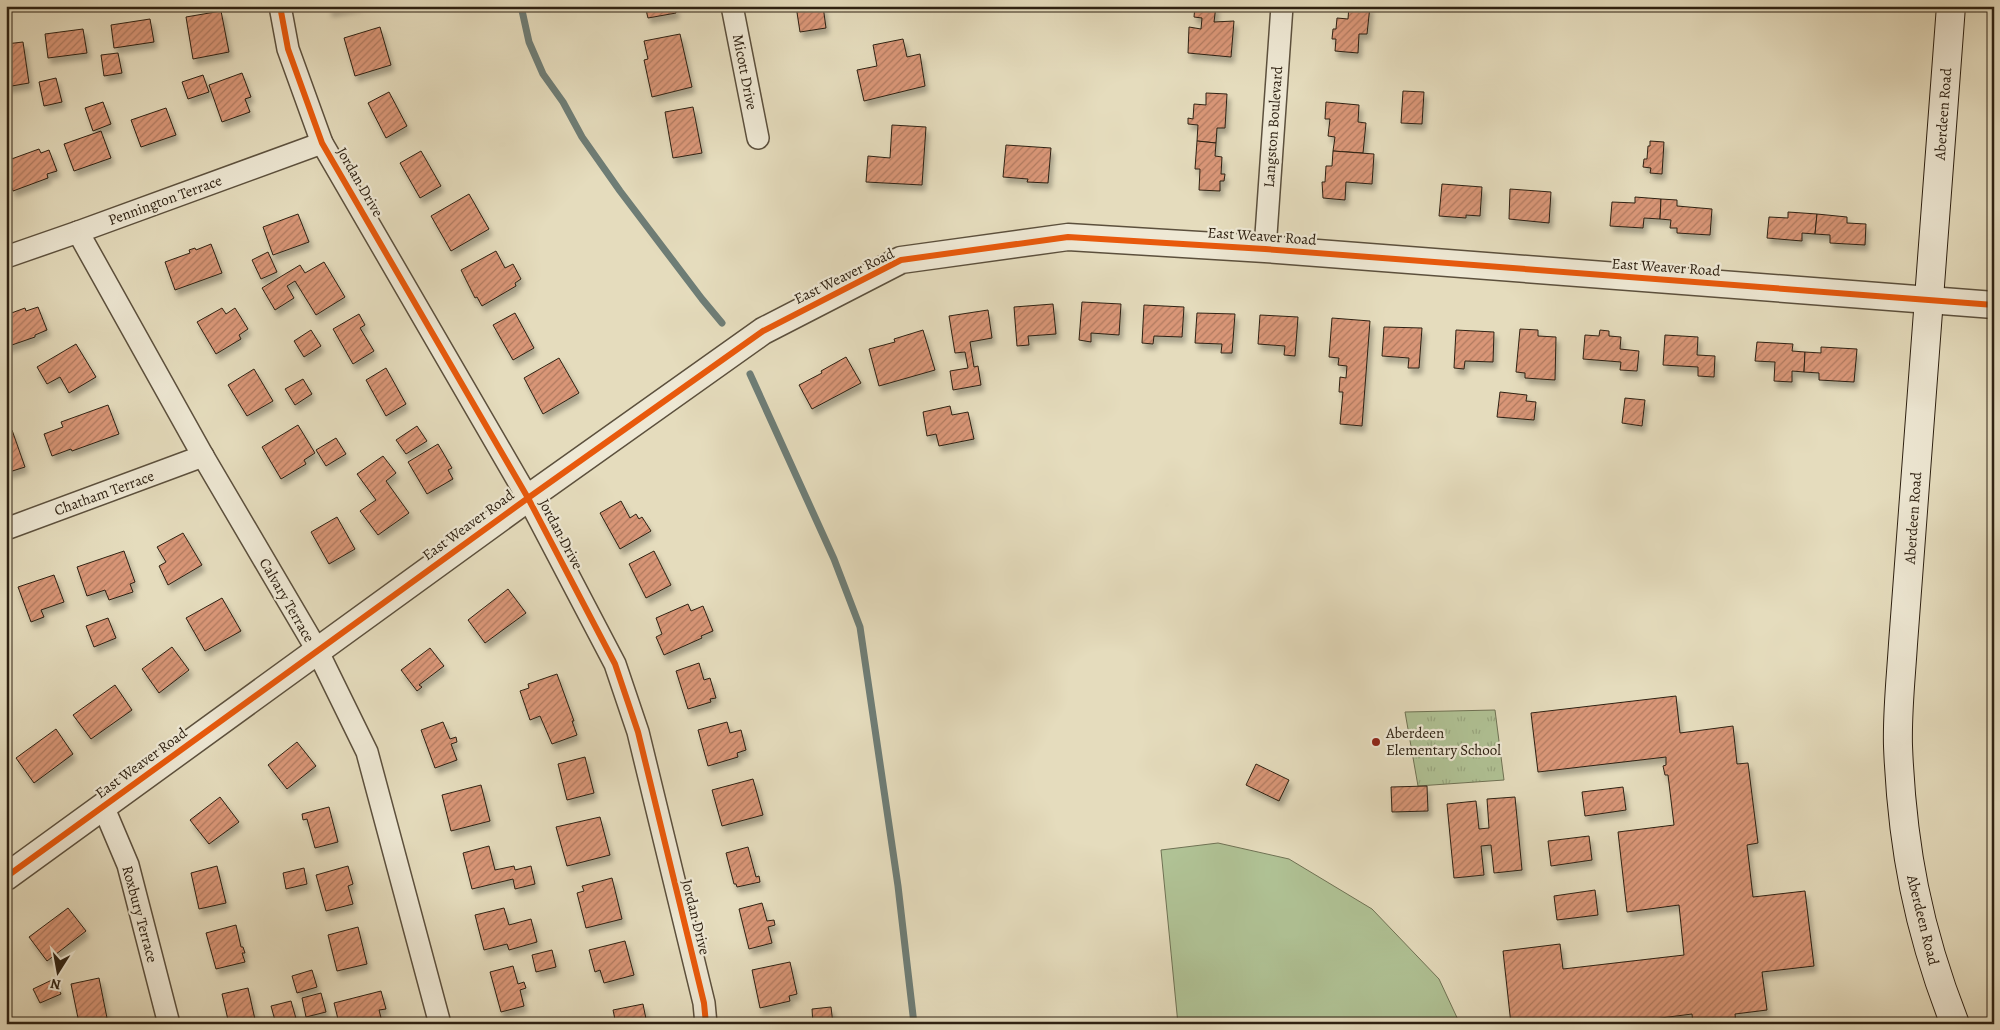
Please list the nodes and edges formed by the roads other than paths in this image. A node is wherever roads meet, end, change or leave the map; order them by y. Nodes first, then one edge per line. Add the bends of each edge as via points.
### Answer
1 (280, 6) edge
2 (732, 6) edge
3 (1282, 6) edge
4 (1951, 6) edge
5 (758, 138) dead end
6 (322, 142) junction
7 (78, 232) junction
8 (1265, 249) junction
9 (6, 257) edge
10 (1929, 300) junction
11 (1994, 305) edge
12 (202, 456) junction
13 (528, 498) junction
14 (6, 529) edge
15 (317, 650) junction
16 (103, 806) junction
17 (6, 877) edge
18 (170, 1024) edge
19 (440, 1024) edge
20 (706, 1024) edge
21 (1955, 1024) edge

1 - 6 street, Jordan Drive via 288,49
2 - 5 street, Micott Drive
3 - 8 street, Langston Boulevard
4 - 10 main road, Aberdeen Road
6 - 7 street, Pennington Terrace
6 - 13 street, Jordan Drive
7 - 9 street, Pennington Terrace
7 - 12 street, Calvary Terrace
8 - 10 street, East Weaver Road
8 - 13 street, East Weaver Road via 1068,237 901,260 764,331
10 - 11 street, East Weaver Road
10 - 21 main road, Aberdeen Road via 1898,745 1912,883 1930,957
12 - 14 street, Chatham Terrace
12 - 15 street, Calvary Terrace
13 - 15 street, East Weaver Road
13 - 20 street, Jordan Drive via 615,664 638,732 704,1003
15 - 16 street, East Weaver Road
15 - 19 street, Calvary Terrace via 367,752
16 - 17 street, East Weaver Road
16 - 18 street, Roxbury Terrace via 128,864

